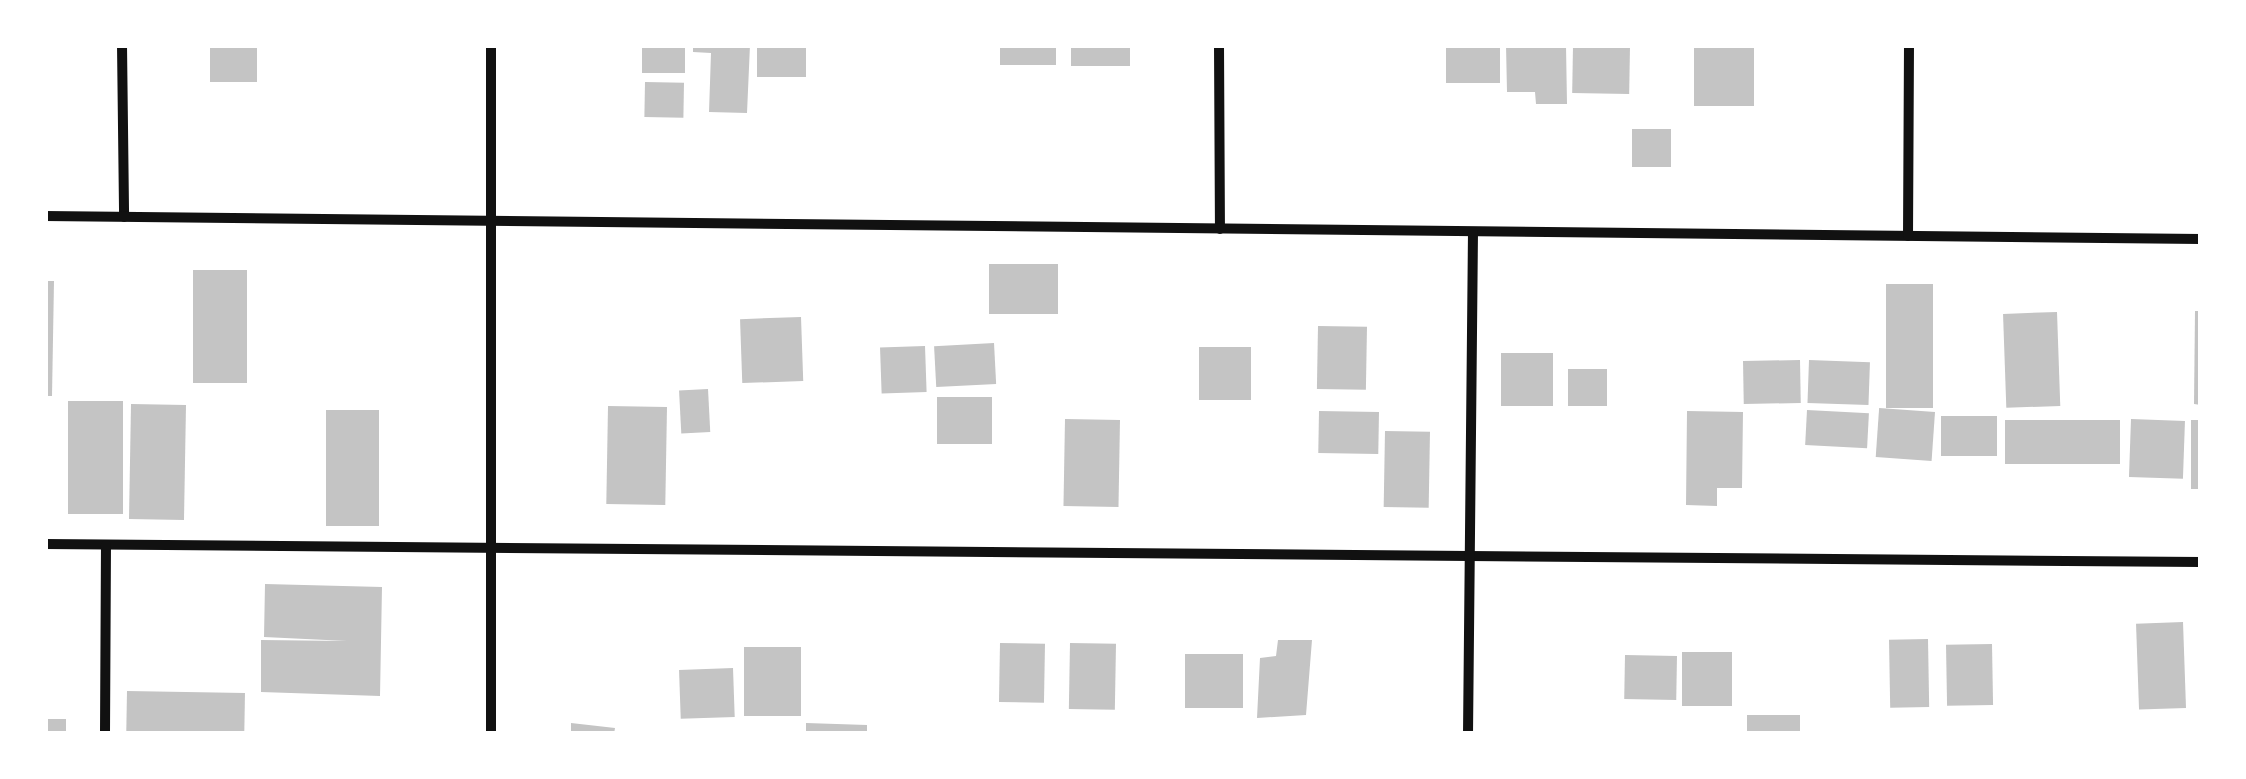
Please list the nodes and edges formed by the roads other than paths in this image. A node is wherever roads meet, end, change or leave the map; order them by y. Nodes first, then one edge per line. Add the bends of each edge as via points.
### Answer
1 (122, 45) edge
2 (492, 45) edge
3 (1220, 45) edge
4 (1909, 45) edge
5 (45, 216) edge
6 (124, 217) junction
7 (493, 221) junction
8 (1220, 229) junction
9 (1472, 232) junction
10 (1908, 236) junction
11 (2201, 239) edge
12 (45, 544) edge
13 (106, 545) junction
14 (491, 548) junction
15 (1470, 556) junction
16 (2201, 562) edge
17 (105, 734) edge
18 (490, 734) edge
19 (1468, 734) edge

1 - 6 street
2 - 7 street
3 - 8 street
4 - 10 street
5 - 6 street
6 - 7 street
7 - 8 street
7 - 14 street
8 - 9 street
9 - 10 street
9 - 15 street
10 - 11 street
12 - 13 street
13 - 14 street
13 - 17 street
14 - 15 street
14 - 18 street
15 - 16 street
15 - 19 street

